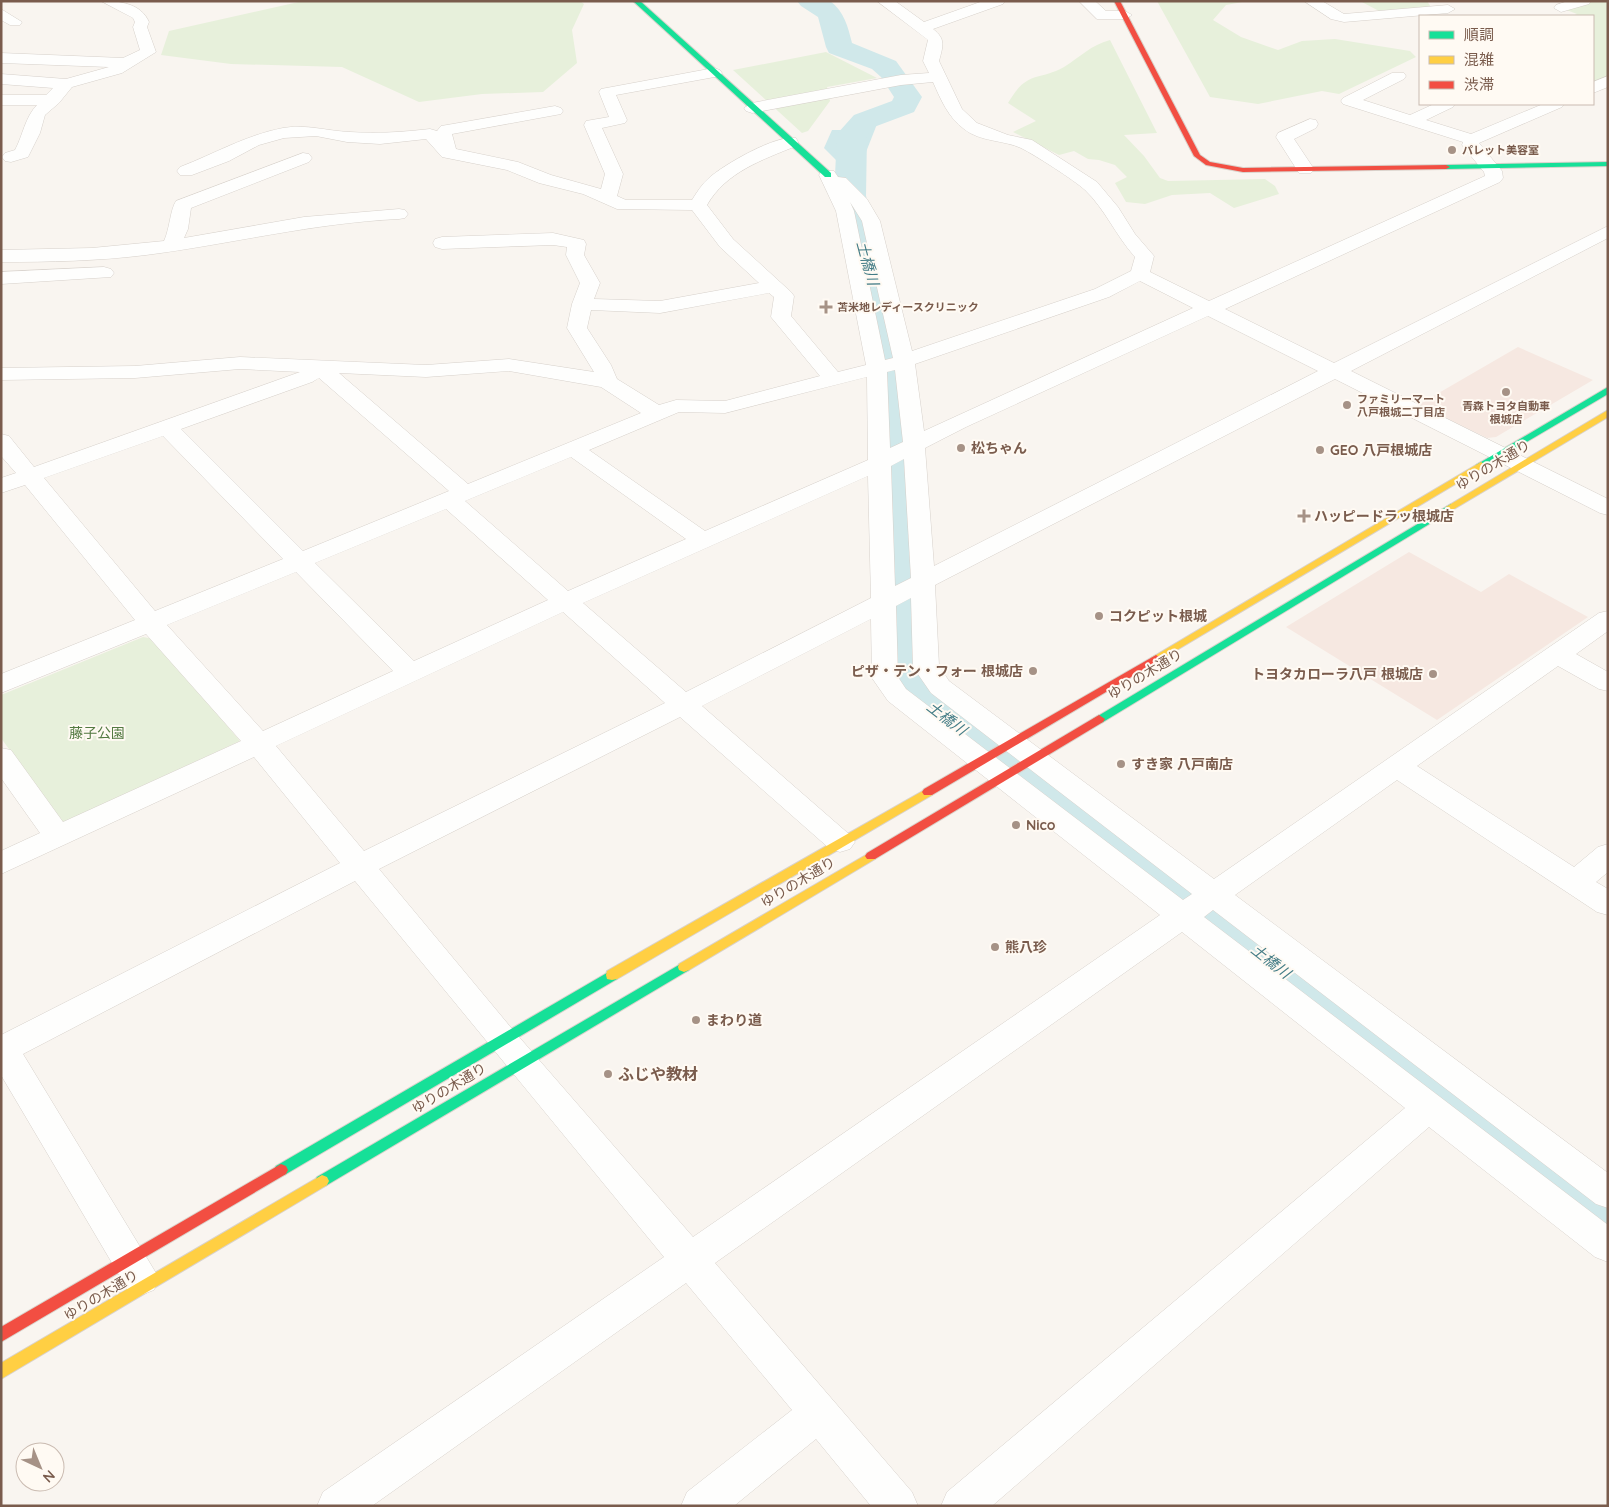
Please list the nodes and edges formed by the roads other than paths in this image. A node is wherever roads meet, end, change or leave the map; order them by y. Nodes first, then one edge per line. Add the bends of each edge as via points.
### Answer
1 (108, 1) edge
2 (636, 1) edge
3 (884, 1) edge
4 (998, 1) edge
5 (1086, 1) edge
6 (1117, 1) edge
7 (1311, 1) edge
8 (1584, 1) edge
9 (1561, 8) dead end
10 (1448, 9) edge
11 (1, 13) edge
12 (1125, 15) junction
13 (15, 22) dead end
14 (923, 27) junction
15 (1, 58) edge
16 (124, 63) junction
17 (714, 72) junction
18 (1398, 76) dead end
19 (937, 77) junction
20 (1, 79) edge
21 (1608, 81) edge
22 (66, 84) junction
23 (632, 88) junction
24 (1594, 88) edge
25 (1, 100) edge
26 (53, 100) junction
27 (648, 102) dead end
28 (1445, 105) edge
29 (1554, 105) edge
30 (752, 108) junction
31 (555, 110) dead end
32 (1412, 120) junction
33 (1310, 124) dead end
34 (1472, 140) junction
35 (790, 142) junction
36 (241, 148) junction
37 (447, 150) junction
38 (1224, 154) dead end
39 (1608, 157) edge
40 (303, 158) dead end
41 (4, 161) edge
42 (1485, 162) junction
43 (1608, 164) edge
44 (1302, 165) junction
45 (186, 171) dead end
46 (828, 175) junction
47 (255, 176) junction
48 (607, 198) junction
49 (698, 206) junction
50 (399, 214) dead end
51 (1608, 231) edge
52 (442, 243) dead end
53 (170, 245) junction
54 (1, 256) edge
55 (104, 273) dead end
56 (1140, 274) junction
57 (1, 278) edge
58 (774, 286) junction
59 (582, 304) junction
60 (1210, 308) junction
61 (904, 361) junction
62 (319, 367) junction
63 (877, 369) junction
64 (1334, 371) junction
65 (1, 374) edge
66 (835, 380) junction
67 (608, 382) junction
68 (1608, 390) edge
69 (1608, 413) edge
70 (658, 414) junction
71 (167, 428) junction
72 (1, 441) edge
73 (914, 443) junction
74 (574, 449) junction
75 (1500, 455) junction
76 (879, 463) junction
77 (1522, 465) junction
78 (30, 476) junction
79 (1, 486) edge
80 (458, 497) junction
81 (1608, 508) edge
82 (702, 540) junction
83 (302, 562) junction
84 (924, 581) junction
85 (566, 601) junction
86 (882, 602) junction
87 (1608, 619) edge
88 (150, 622) junction
89 (1557, 654) junction
90 (411, 674) junction
91 (1608, 683) edge
92 (1, 684) edge
93 (682, 705) junction
94 (1012, 741) junction
95 (260, 744) junction
96 (1034, 758) junction
97 (982, 760) junction
98 (4, 766) edge
99 (1396, 766) junction
100 (1004, 777) junction
101 (58, 837) junction
102 (840, 842) junction
103 (1608, 855) edge
104 (1, 863) edge
105 (360, 866) junction
106 (1575, 883) junction
107 (1214, 895) junction
108 (1608, 904) edge
109 (1184, 917) junction
110 (502, 1039) junction
111 (2, 1049) edge
112 (523, 1062) junction
113 (1429, 1108) junction
114 (1608, 1193) edge
115 (1608, 1246) edge
116 (688, 1260) junction
117 (137, 1273) junction
118 (1, 1335) edge
119 (1, 1372) edge
120 (819, 1413) junction
121 (337, 1506) edge
122 (701, 1506) edge
123 (898, 1506) edge
124 (961, 1506) edge

1 - 16 street via 139,15 142,22 140,27 148,52
2 - 17 street
3 - 14 street
4 - 14 street
5 - 12 street via 1102,16
6 - 12 street
7 - 10 street via 1344,18
8 - 9 street
11 - 13 street
12 - 44 street via 1197,156 1208,164 1224,168
14 - 19 street via 935,38 931,61
15 - 16 street
16 - 22 street via 116,70
17 - 23 street
17 - 30 street
18 - 32 street via 1349,101
19 - 30 street via 901,80
19 - 56 street via 955,111 971,127 1026,144 1091,186 1112,211 1127,237 1145,256
20 - 22 street
21 - 24 street
22 - 26 street
23 - 27 street
23 - 48 street via 607,92 619,120 592,125 614,174
25 - 26 street
26 - 41 street via 37,114 22,153
28 - 32 street
29 - 34 street
30 - 35 street
31 - 37 street via 447,130 443,134
32 - 34 street
33 - 44 street via 1284,137
34 - 42 street via 1470,145
35 - 46 street
35 - 49 street via 716,179
36 - 37 street via 269,136 309,130 380,139 430,134 441,148
36 - 45 street
36 - 47 street
37 - 48 street via 454,155 494,161
38 - 44 street via 1240,160
39 - 42 street
40 - 47 street
42 - 43 street
42 - 44 street
42 - 60 street via 1493,171 1494,178
46 - 61 street via 842,183 861,203 871,221
46 - 63 street via 845,211
47 - 53 street via 182,205 179,229
48 - 49 street via 623,205
49 - 58 street via 706,222 738,257
50 - 53 street via 336,218
51 - 64 street
52 - 59 street via 553,239 577,244 576,256 590,283
53 - 54 street via 69,255
55 - 57 street
56 - 60 street
56 - 61 street via 1102,293
58 - 59 street via 660,307
58 - 66 street via 784,296 780,317
59 - 67 street via 577,328
60 - 64 street
60 - 73 street
61 - 63 street
61 - 73 street
62 - 65 street via 240,363 135,372
62 - 67 street via 426,371 509,365
62 - 71 street via 306,378
62 - 80 street
63 - 66 street
63 - 76 street
64 - 75 street
64 - 84 street
66 - 70 street via 725,407 676,406
67 - 70 street
68 - 75 street, ゆりの木通り
69 - 77 street, ゆりの木通り
70 - 74 street
71 - 78 street
71 - 83 street
72 - 78 street
73 - 76 street
73 - 84 street
74 - 80 street
74 - 82 street
75 - 77 street
75 - 94 street, ゆりの木通り
76 - 82 street
76 - 86 street
77 - 81 street
77 - 96 street, ゆりの木通り
78 - 79 street
78 - 88 street
80 - 83 street
80 - 85 street
82 - 85 street
83 - 88 street
83 - 90 street
84 - 86 street
84 - 94 street via 926,667 940,688
85 - 90 street
85 - 93 street
86 - 93 street
86 - 97 street via 885,678 897,695
87 - 89 street
88 - 92 street
88 - 95 street
89 - 91 street
89 - 99 street
90 - 95 street
93 - 102 street
93 - 105 street
94 - 96 street
94 - 97 street, ゆりの木通り
95 - 101 street
95 - 105 street
96 - 100 street, ゆりの木通り
96 - 107 street
97 - 100 street
97 - 102 street, ゆりの木通り
98 - 101 street
99 - 106 street
99 - 107 street
100 - 109 street
100 - 112 street, ゆりの木通り
101 - 104 street
102 - 110 street, ゆりの木通り
103 - 106 street
105 - 110 street
105 - 111 street
106 - 108 street
107 - 109 street
107 - 114 street
109 - 113 street
109 - 116 street
110 - 112 street
110 - 117 street, ゆりの木通り
111 - 117 street
112 - 116 street
112 - 117 street, ゆりの木通り
113 - 115 street
113 - 124 street
116 - 120 street
116 - 121 street
117 - 118 street, ゆりの木通り
117 - 119 street, ゆりの木通り
120 - 122 street
120 - 123 street

